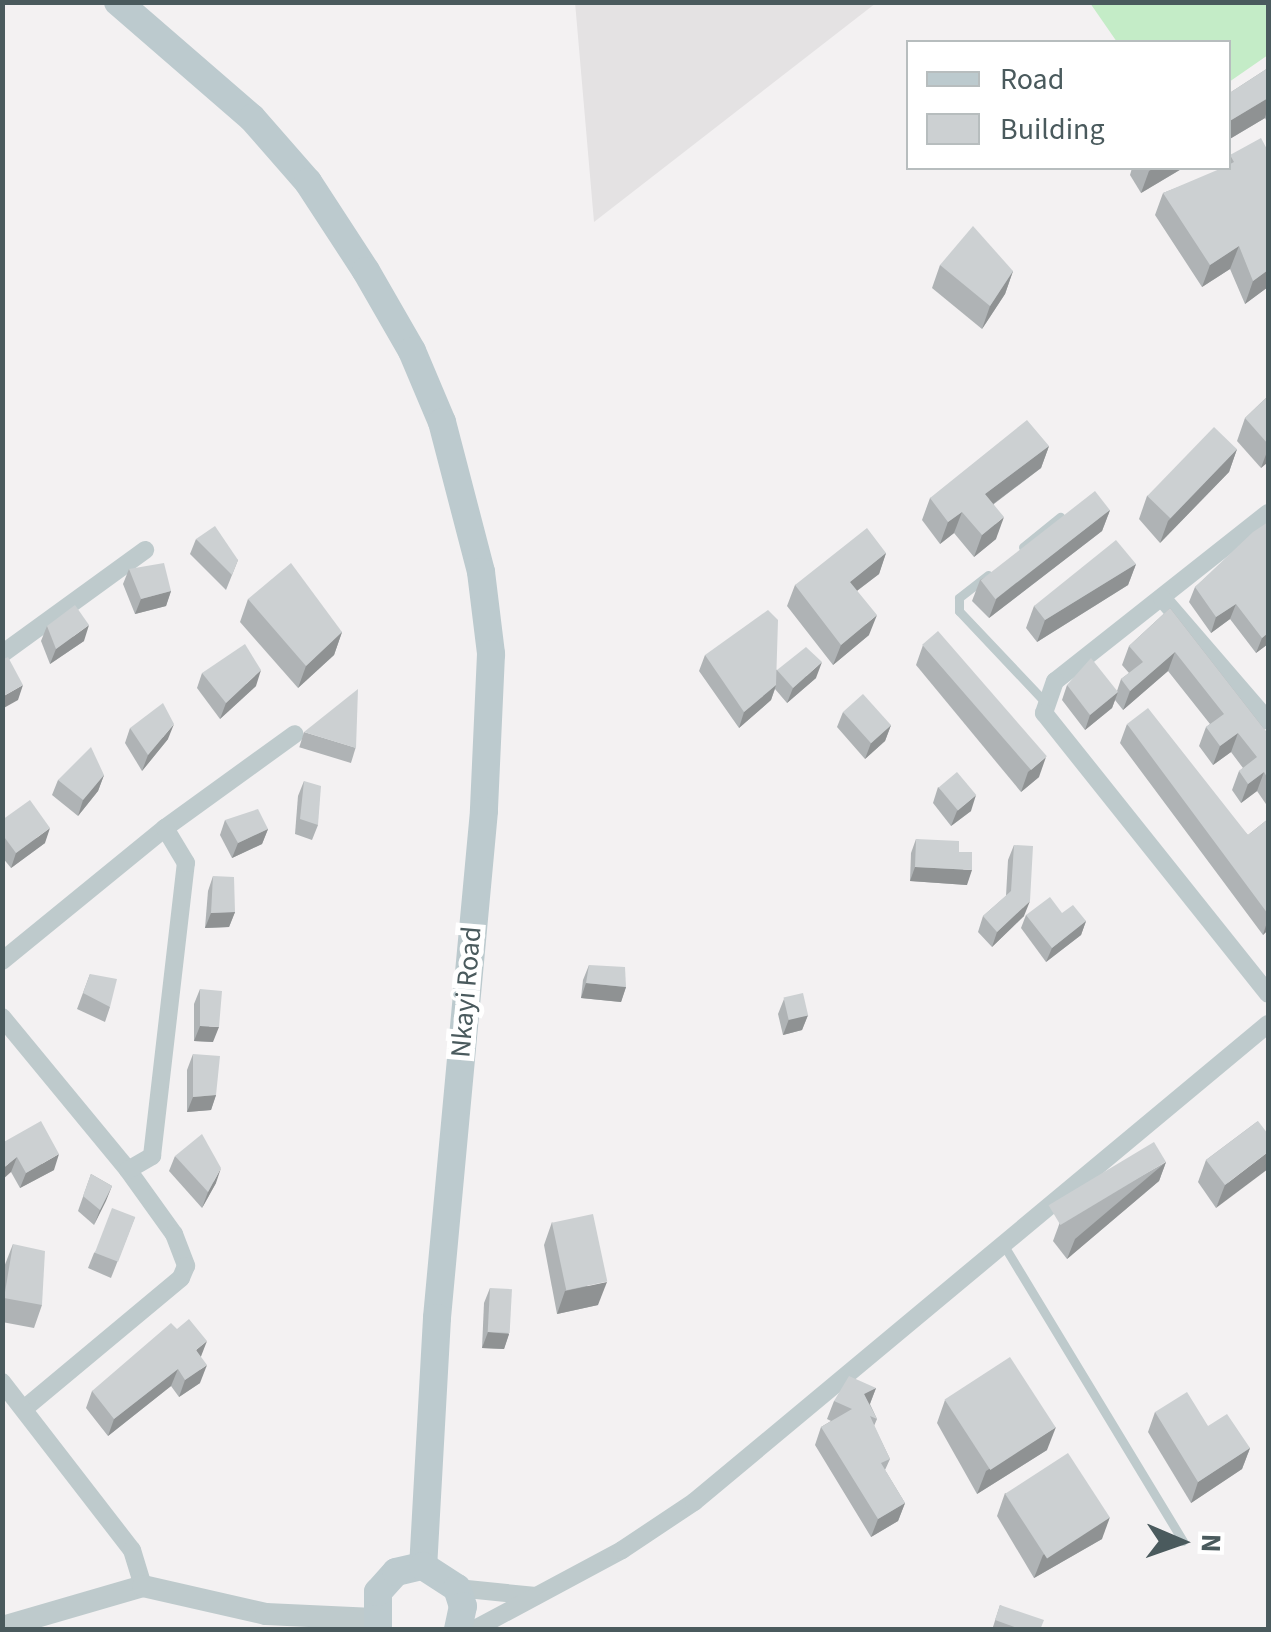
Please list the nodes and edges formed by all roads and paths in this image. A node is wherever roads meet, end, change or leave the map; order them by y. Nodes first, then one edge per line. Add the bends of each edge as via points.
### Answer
1 (118, 2) edge
2 (1268, 512) edge
3 (1060, 517) edge
4 (145, 550) dead end
5 (1017, 552) edge
6 (1002, 563) edge
7 (1162, 598) junction
8 (2, 654) edge
9 (1044, 702) junction
10 (1268, 722) edge
11 (295, 734) dead end
12 (165, 828) junction
13 (2, 961) edge
14 (1268, 994) edge
15 (2, 1017) edge
16 (1268, 1024) edge
17 (128, 1170) junction
18 (1002, 1242) junction
19 (2, 1382) edge
20 (14, 1404) edge
21 (1184, 1541) dead end
22 (423, 1566) junction
23 (143, 1586) junction
24 (457, 1588) junction
25 (537, 1596) junction
26 (377, 1624) edge
27 (2, 1628) edge
28 (458, 1630) edge
29 (473, 1630) edge

1 - 22 main road, Nkayi Road via 212,78 308,182 412,351 442,422 481,572 491,654
2 - 7 street
3 - 5 lane
4 - 8 street
6 - 9 lane via 960,598 959,612
7 - 9 street via 1054,682
7 - 10 street
9 - 14 street via 1054,729
11 - 12 street
12 - 13 street
12 - 17 street via 186,863 152,1156
15 - 17 street
16 - 18 street
17 - 20 street via 182,1249 181,1278
18 - 21 lane
18 - 25 street via 694,1502
19 - 20 street
20 - 23 street via 132,1550
22 - 24 main road
22 - 26 main road via 396,1572 378,1592
23 - 26 street via 266,1614
23 - 27 street
24 - 25 street
24 - 28 main road via 463,1606
25 - 29 street

